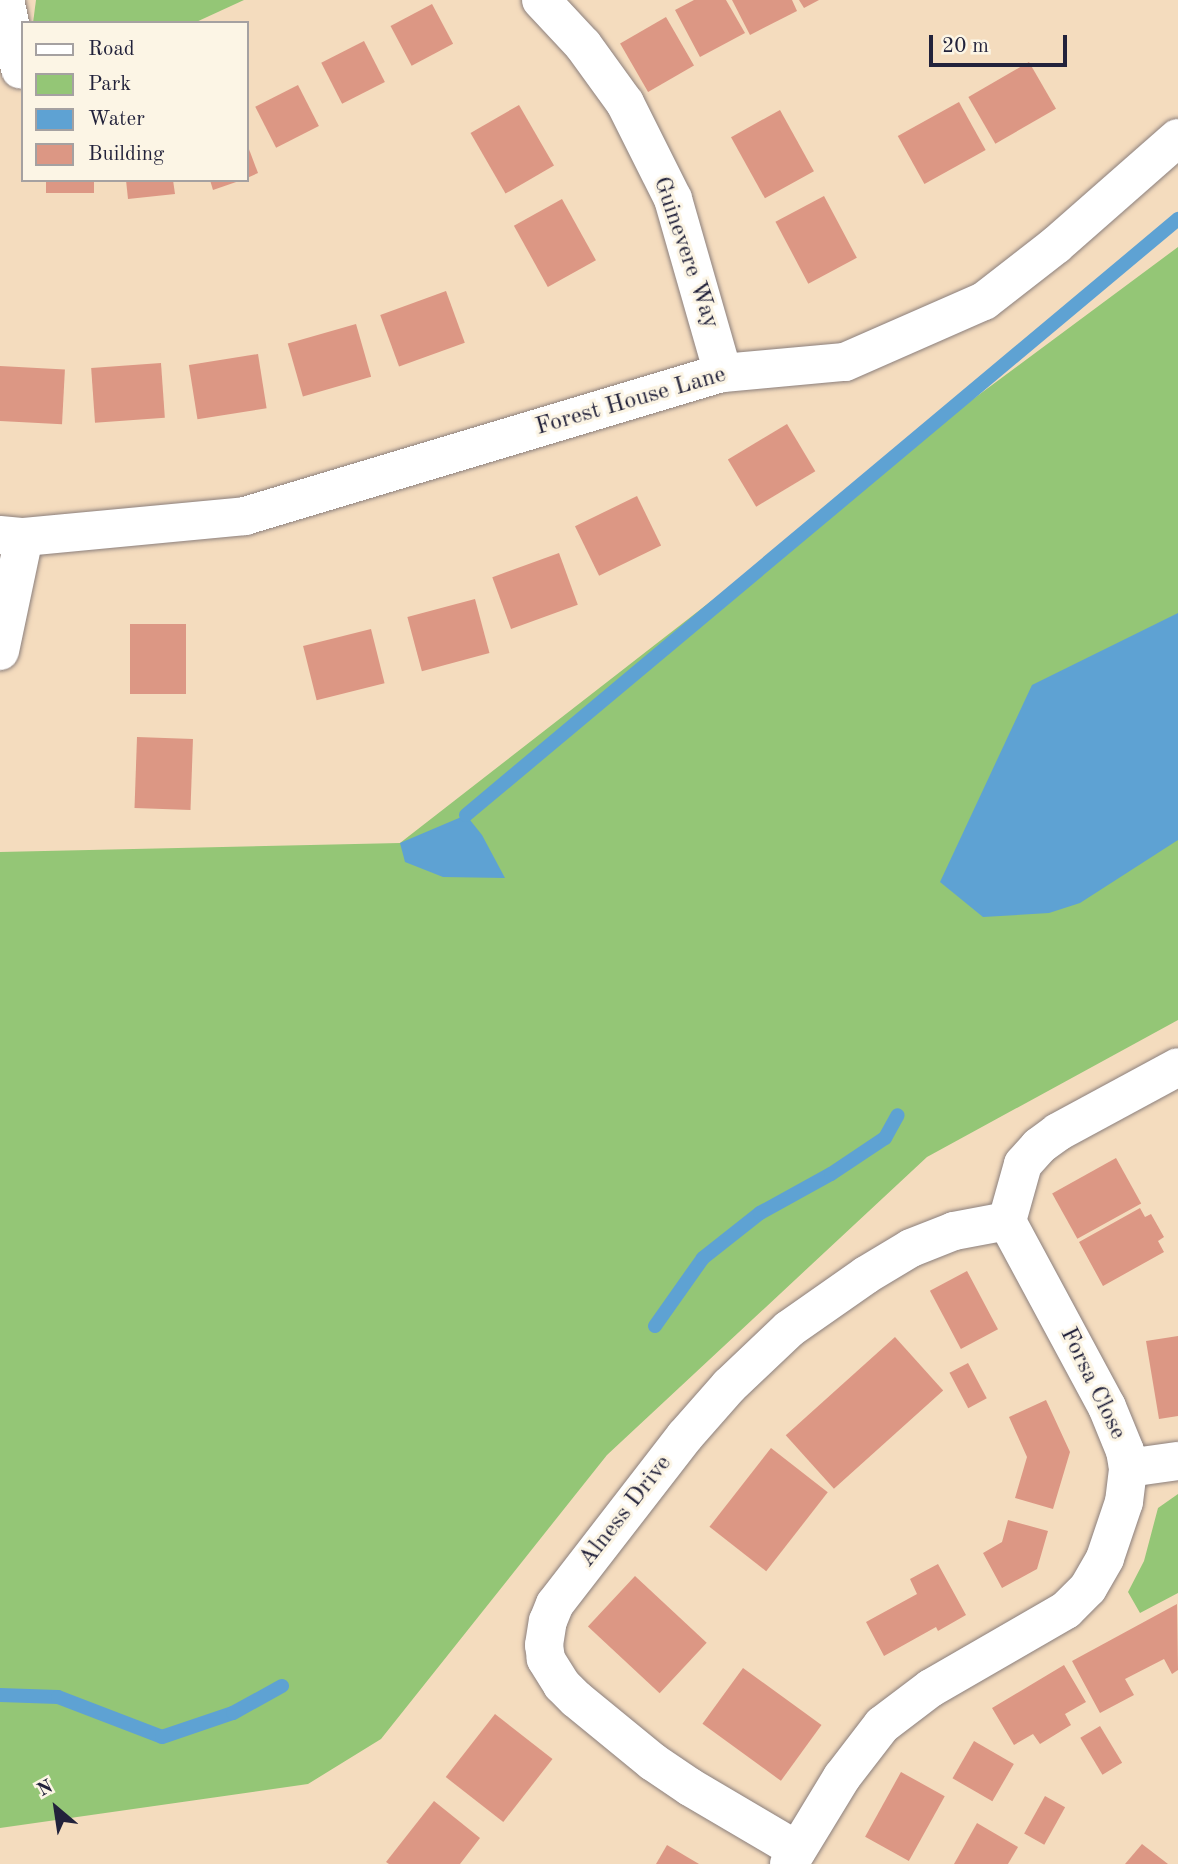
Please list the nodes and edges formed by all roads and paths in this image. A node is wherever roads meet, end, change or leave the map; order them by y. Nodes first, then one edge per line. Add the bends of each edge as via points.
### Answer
1 (5, 0) edge
2 (541, 0) edge
3 (20, 69) dead end
4 (1178, 138) edge
5 (723, 373) junction
6 (12, 536) edge
7 (0, 651) edge
8 (1178, 1067) edge
9 (1007, 1221) junction
10 (1178, 1461) edge
11 (1128, 1468) junction
12 (793, 1857) edge

1 - 3 street
2 - 5 street, Guinevere Way via 583,45 625,103 667,187 701,286
4 - 5 street, Forest House Lane via 984,301 845,362
5 - 6 street, Forest House Lane via 245,516
6 - 7 street, Forest House Lane
8 - 9 street via 1039,1146 1023,1164
9 - 11 street, Forsa Close via 1120,1434
9 - 12 street, Alness Drive via 954,1231 911,1248 789,1329 685,1436 555,1605 548,1621 547,1660 576,1699 669,1773
10 - 11 street
11 - 12 street, Forsa Close via 1114,1539 1088,1588 1050,1621 894,1713 855,1757

